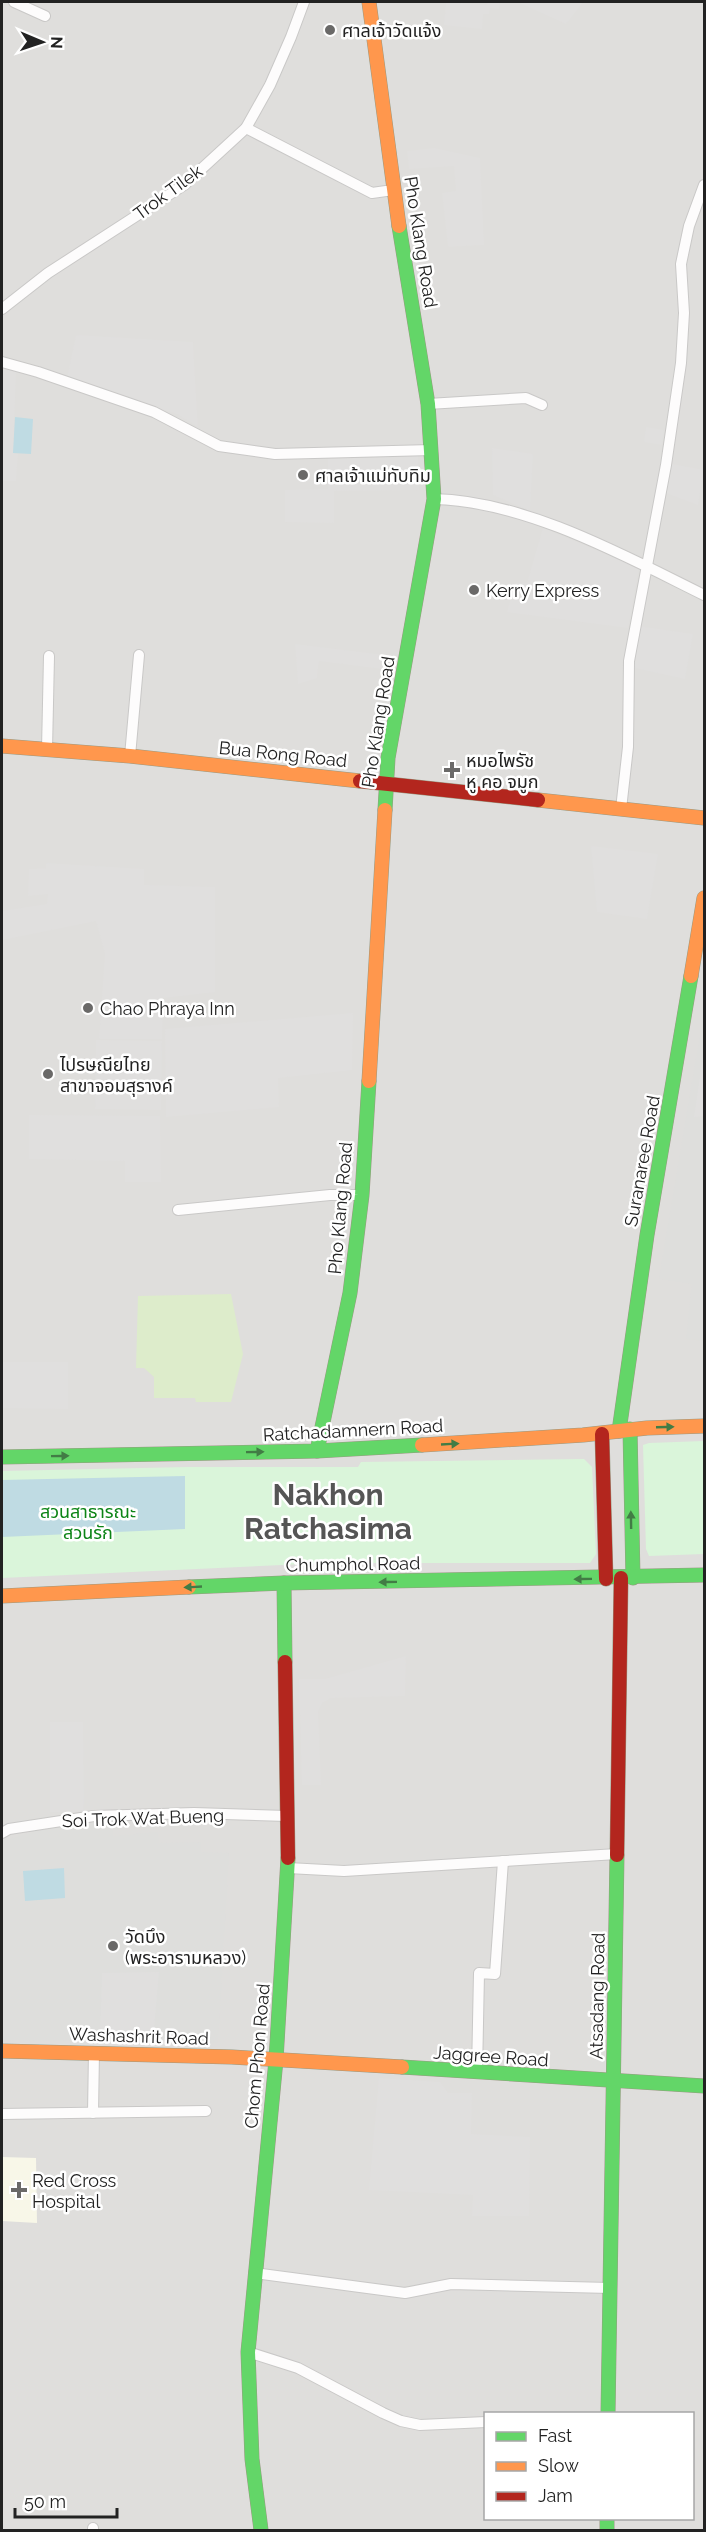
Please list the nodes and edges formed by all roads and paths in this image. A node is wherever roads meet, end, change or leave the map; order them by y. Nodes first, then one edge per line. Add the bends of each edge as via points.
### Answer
1 (14, 2) edge
2 (304, 2) edge
3 (369, 2) edge
4 (45, 16) dead end
5 (246, 128) junction
6 (705, 185) edge
7 (393, 190) junction
8 (2, 309) edge
9 (2, 362) edge
10 (428, 404) junction
11 (542, 405) dead end
12 (432, 450) junction
13 (434, 499) junction
14 (646, 566) junction
15 (705, 595) edge
16 (139, 655) dead end
17 (49, 656) dead end
18 (2, 746) edge
19 (47, 750) junction
20 (130, 756) junction
21 (385, 783) junction
22 (621, 809) junction
23 (705, 819) edge
24 (705, 898) edge
25 (362, 1195) junction
26 (178, 1210) dead end
27 (705, 1426) edge
28 (624, 1430) junction
29 (602, 1434) junction
30 (317, 1451) junction
31 (2, 1457) edge
32 (705, 1575) edge
33 (627, 1578) junction
34 (606, 1579) junction
35 (284, 1583) junction
36 (2, 1596) edge
37 (287, 1816) junction
38 (2, 1833) edge
39 (617, 1854) junction
40 (503, 1861) junction
41 (288, 1868) junction
42 (2, 2051) edge
43 (94, 2052) junction
44 (276, 2060) junction
45 (477, 2073) junction
46 (614, 2082) junction
47 (705, 2086) edge
48 (206, 2111) dead end
49 (93, 2113) junction
50 (2, 2114) edge
51 (254, 2273) junction
52 (610, 2288) junction
53 (248, 2352) junction
54 (608, 2412) edge
55 (484, 2422) edge
56 (261, 2530) edge

1 - 4 street
2 - 5 street, Trok Tilek via 270,85
3 - 7 main road, Pho Klang Road
5 - 7 street via 372,193
5 - 8 street, Trok Tilek via 184,185 48,273
6 - 14 street via 689,226 681,264 681,363
7 - 10 main road, Pho Klang Road
9 - 12 street via 154,412 219,446 275,454
10 - 11 street via 526,398
10 - 12 main road, Pho Klang Road
12 - 13 main road, Pho Klang Road
13 - 14 street via 503,508
13 - 21 main road, Pho Klang Road
14 - 15 street
14 - 22 street via 629,661 628,747
16 - 20 street
17 - 19 street
18 - 19 main road, Bua Rong Road
19 - 20 main road, Bua Rong Road
20 - 21 main road, Bua Rong Road
21 - 22 main road, Bua Rong Road
21 - 25 main road, Pho Klang Road
22 - 23 main road, Bua Rong Road
24 - 28 main road, Suranaree Road via 647,1235
25 - 26 street
25 - 30 main road, Pho Klang Road via 350,1293
28 -> 27 main road, Ratchadamnern Road
28 - 29 main road, Ratchadamnern Road
33 -> 28 main road, Suranaree Road
30 -> 29 main road, Ratchadamnern Road
29 - 34 main road
31 -> 30 main road, Ratchadamnern Road
32 - 33 main road, Chumphol Road
33 - 34 main road, Chumphol Road
33 - 39 main road, Atsadang Road
34 -> 35 main road, Chumphol Road
35 -> 36 main road, Chumphol Road
35 - 37 main road, Chom Phon Road
37 - 38 street, Soi Trok Wat Bueng via 94,1816
37 - 41 main road, Chom Phon Road
39 - 40 street
39 - 46 main road, Atsadang Road
40 - 41 street via 344,1871
40 - 45 street via 495,1974 479,1973
41 - 44 main road, Chom Phon Road
42 - 43 main road, Washashrit Road
43 - 44 main road, Washashrit Road
43 - 49 street
44 - 45 main road, Jaggree Road
44 - 51 main road, Chom Phon Road
45 - 46 main road, Jaggree Road
46 - 47 main road, Jaggree Road
46 - 52 main road, Atsadang Road
48 - 49 street
49 - 50 street
51 - 52 street via 405,2294 451,2284
51 - 53 main road, Chom Phon Road
52 - 54 main road, Atsadang Road
53 - 55 street via 298,2368 401,2421 420,2425
53 - 56 main road, Chom Phon Road via 252,2459

